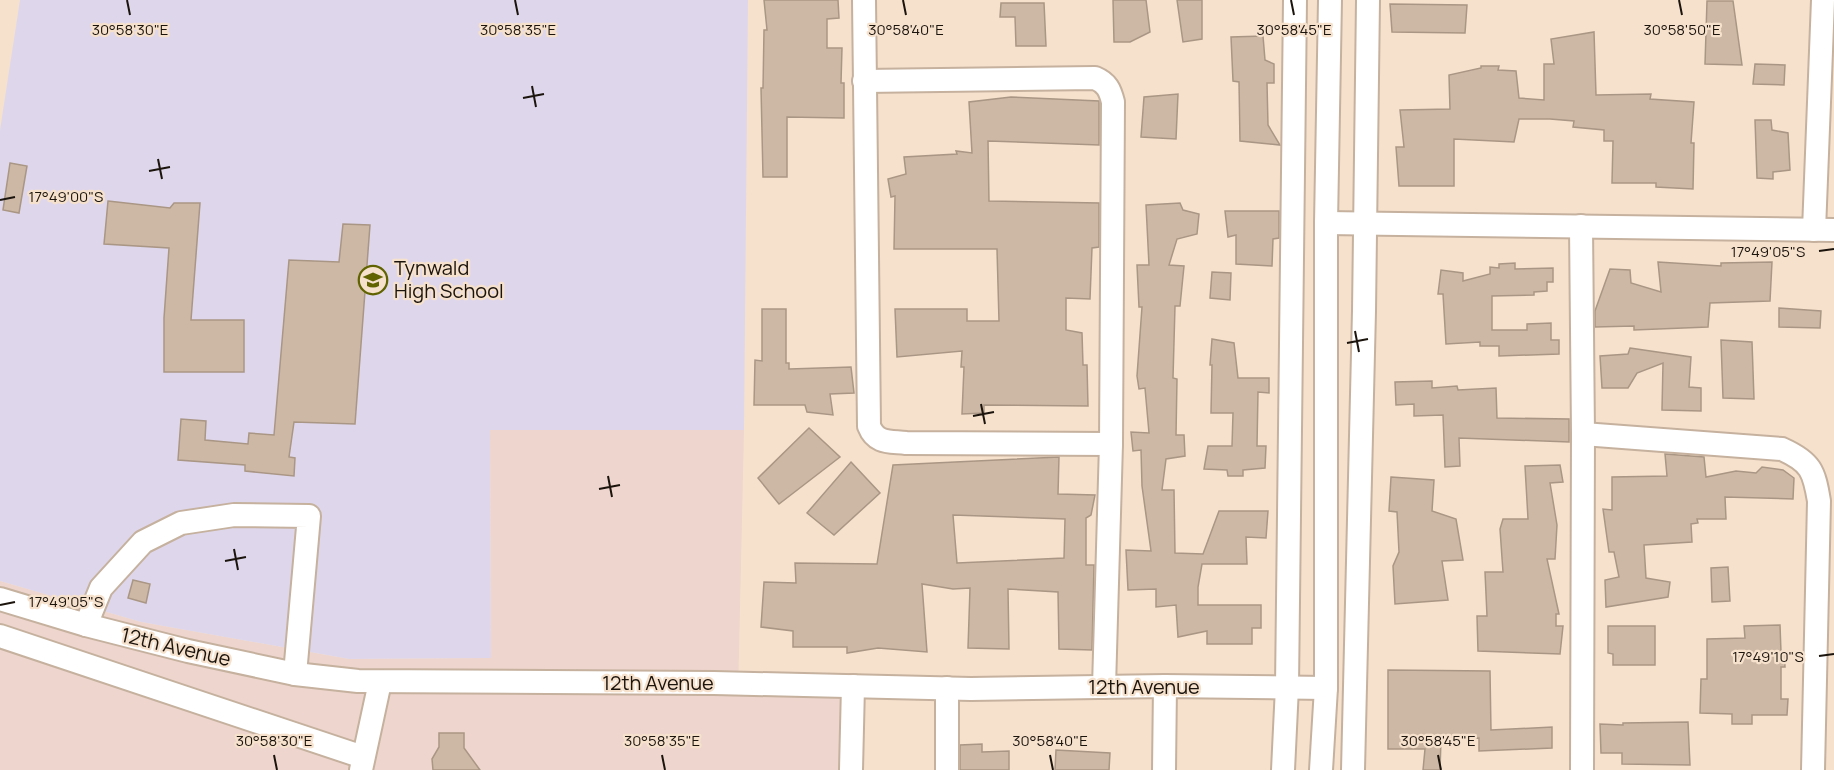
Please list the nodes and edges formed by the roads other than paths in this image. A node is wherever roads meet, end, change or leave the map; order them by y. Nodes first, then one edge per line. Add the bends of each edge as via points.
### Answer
1 (864, 0) edge
2 (1295, 0) edge
3 (1330, 0) edge
4 (1368, 0) edge
5 (1823, 0) edge
6 (864, 81) junction
7 (1326, 223) junction
8 (1365, 224) junction
9 (1581, 226) junction
10 (1824, 230) edge
11 (1583, 434) junction
12 (1111, 444) junction
13 (0, 599) edge
14 (87, 625) junction
15 (0, 636) edge
16 (295, 674) junction
17 (380, 682) junction
18 (853, 686) junction
19 (1166, 686) junction
20 (1104, 687) junction
21 (1287, 687) junction
22 (947, 688) junction
23 (1326, 688) junction
24 (362, 763) edge
25 (851, 770) edge
26 (947, 770) edge
27 (1164, 770) edge
28 (1283, 770) edge
29 (1322, 770) edge
30 (1353, 770) edge
31 (1582, 770) edge
32 (1813, 770) edge

1 - 6 street
2 - 21 street
3 - 7 street
4 - 8 street
5 - 10 street
6 - 12 street via 872,434 879,440 906,443
6 - 12 street via 1095,78 1108,87 1113,102
7 - 8 street
7 - 23 street
8 - 9 street
8 - 30 street
9 - 10 street
9 - 11 street
11 - 31 street
11 - 32 street via 1782,449 1800,457 1814,475 1819,501
12 - 20 street
13 - 14 street, 12th Avenue
14 - 16 street, 12th Avenue
14 - 16 street via 101,588 144,542 182,523 234,515 309,516
15 - 24 street
16 - 17 street, 12th Avenue
17 - 18 street, 12th Avenue
17 - 24 street
18 - 22 street, 12th Avenue
18 - 25 street
19 - 20 street, 12th Avenue
19 - 21 street, 12th Avenue
19 - 27 street
20 - 22 street, 12th Avenue
21 - 23 street, 12th Avenue
21 - 28 street
22 - 26 street
23 - 29 street

